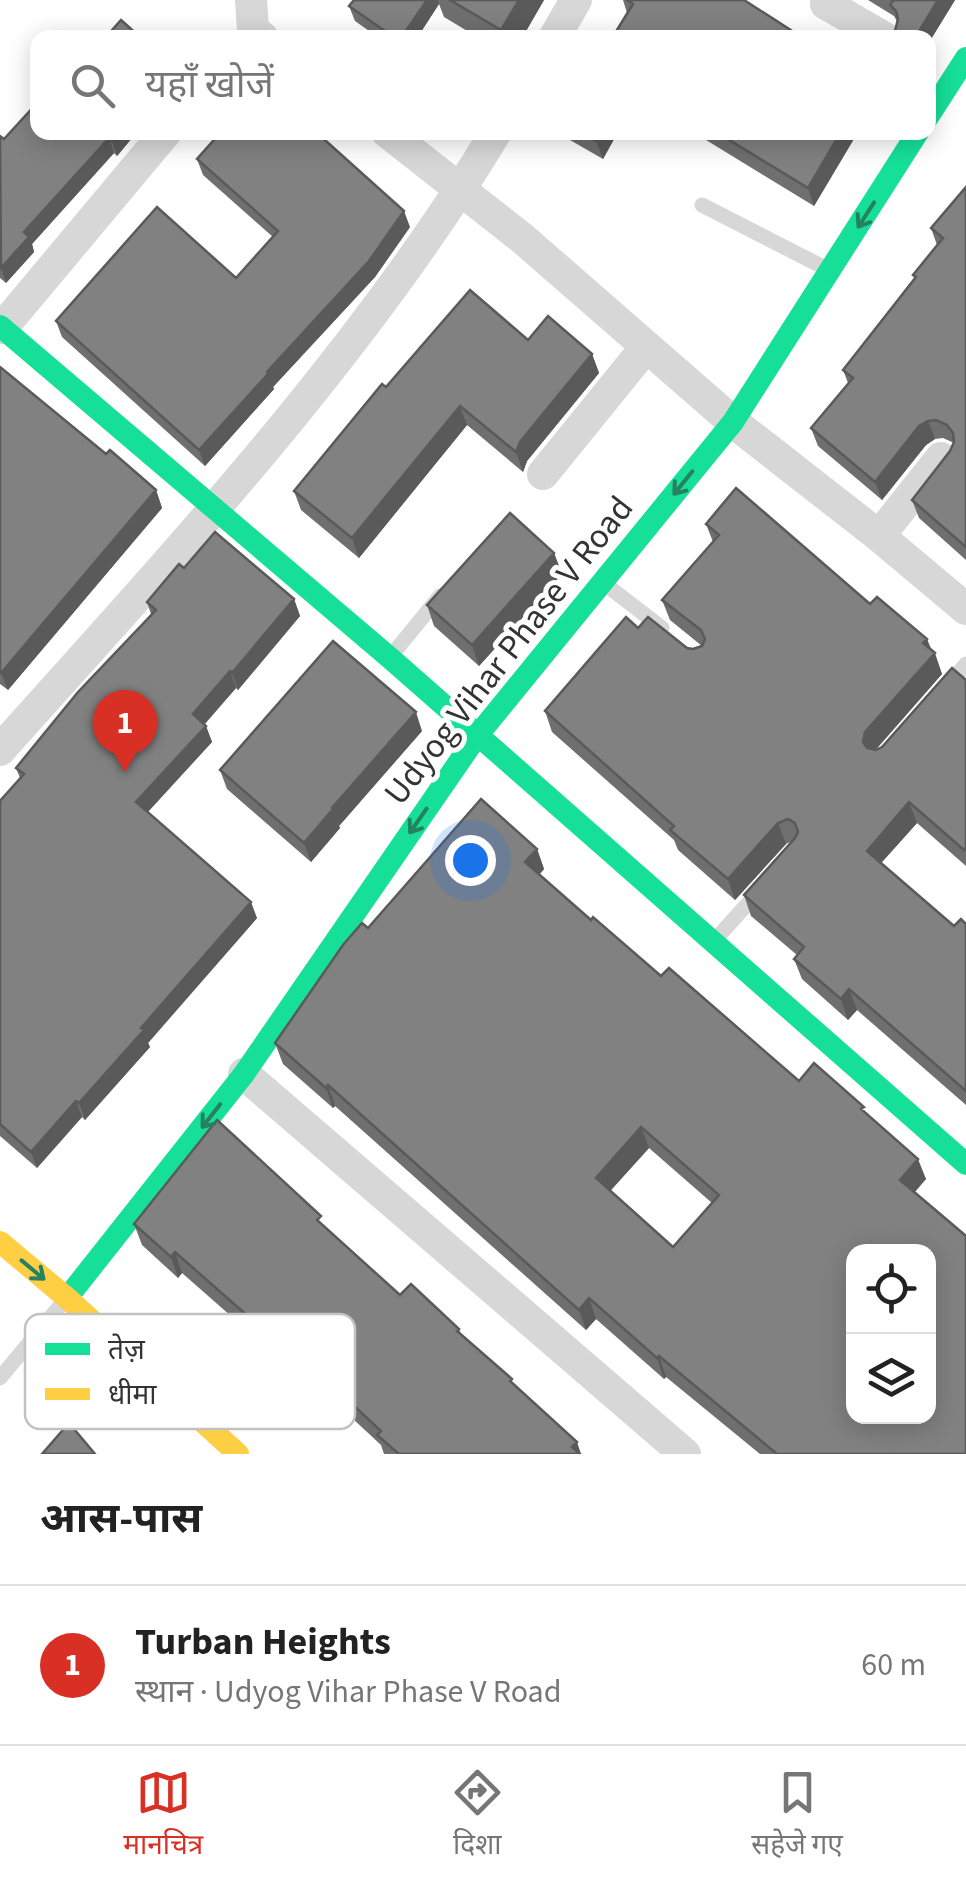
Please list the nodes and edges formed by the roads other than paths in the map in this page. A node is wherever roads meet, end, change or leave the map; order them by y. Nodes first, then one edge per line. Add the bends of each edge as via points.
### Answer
1 (576, 0) edge
2 (826, 4) dead end
3 (559, 30) edge
4 (871, 30) edge
5 (950, 66) edge
6 (936, 98) edge
7 (159, 140) edge
8 (397, 140) edge
9 (491, 140) edge
10 (913, 140) edge
11 (462, 190) junction
12 (702, 205) dead end
13 (830, 270) junction
14 (1, 327) edge
15 (646, 347) junction
16 (734, 422) junction
17 (941, 458) edge
18 (543, 474) dead end
19 (215, 509) junction
20 (879, 536) junction
21 (452, 581) edge
22 (602, 582) junction
23 (966, 609) edge
24 (673, 637) edge
25 (390, 658) junction
26 (966, 664) edge
27 (942, 692) edge
28 (476, 736) junction
29 (0, 750) edge
30 (769, 879) edge
31 (713, 943) junction
32 (244, 1074) junction
33 (966, 1164) edge
34 (0, 1242) edge
35 (67, 1298) junction
36 (54, 1314) edge
37 (85, 1314) edge
38 (25, 1348) edge
39 (0, 1378) edge
40 (211, 1429) edge
41 (238, 1454) edge
42 (685, 1454) edge

1 - 3 street
2 - 4 street
5 - 6 street
7 - 14 street
8 - 11 street
9 - 11 street
10 -> 13 street, Udyog Vihar Phase V Road
11 - 15 street
11 - 19 street via 348,346
12 - 13 lane
13 - 16 street, Udyog Vihar Phase V Road
14 - 19 street
15 - 16 street
15 - 18 street
16 - 20 street
16 -> 22 street, Udyog Vihar Phase V Road
17 - 20 street
19 - 25 street
19 - 29 street
20 - 23 street
21 - 25 lane
22 - 24 lane
22 - 28 street, Udyog Vihar Phase V Road
25 - 28 street
26 - 27 lane
28 - 31 street
28 -> 32 street, Udyog Vihar Phase V Road
30 - 31 lane
31 - 33 street
32 -> 35 street, Udyog Vihar Phase V Road
32 - 42 street
34 -> 35 street
35 - 36 lane
35 - 37 street
38 - 39 lane
40 - 41 street

